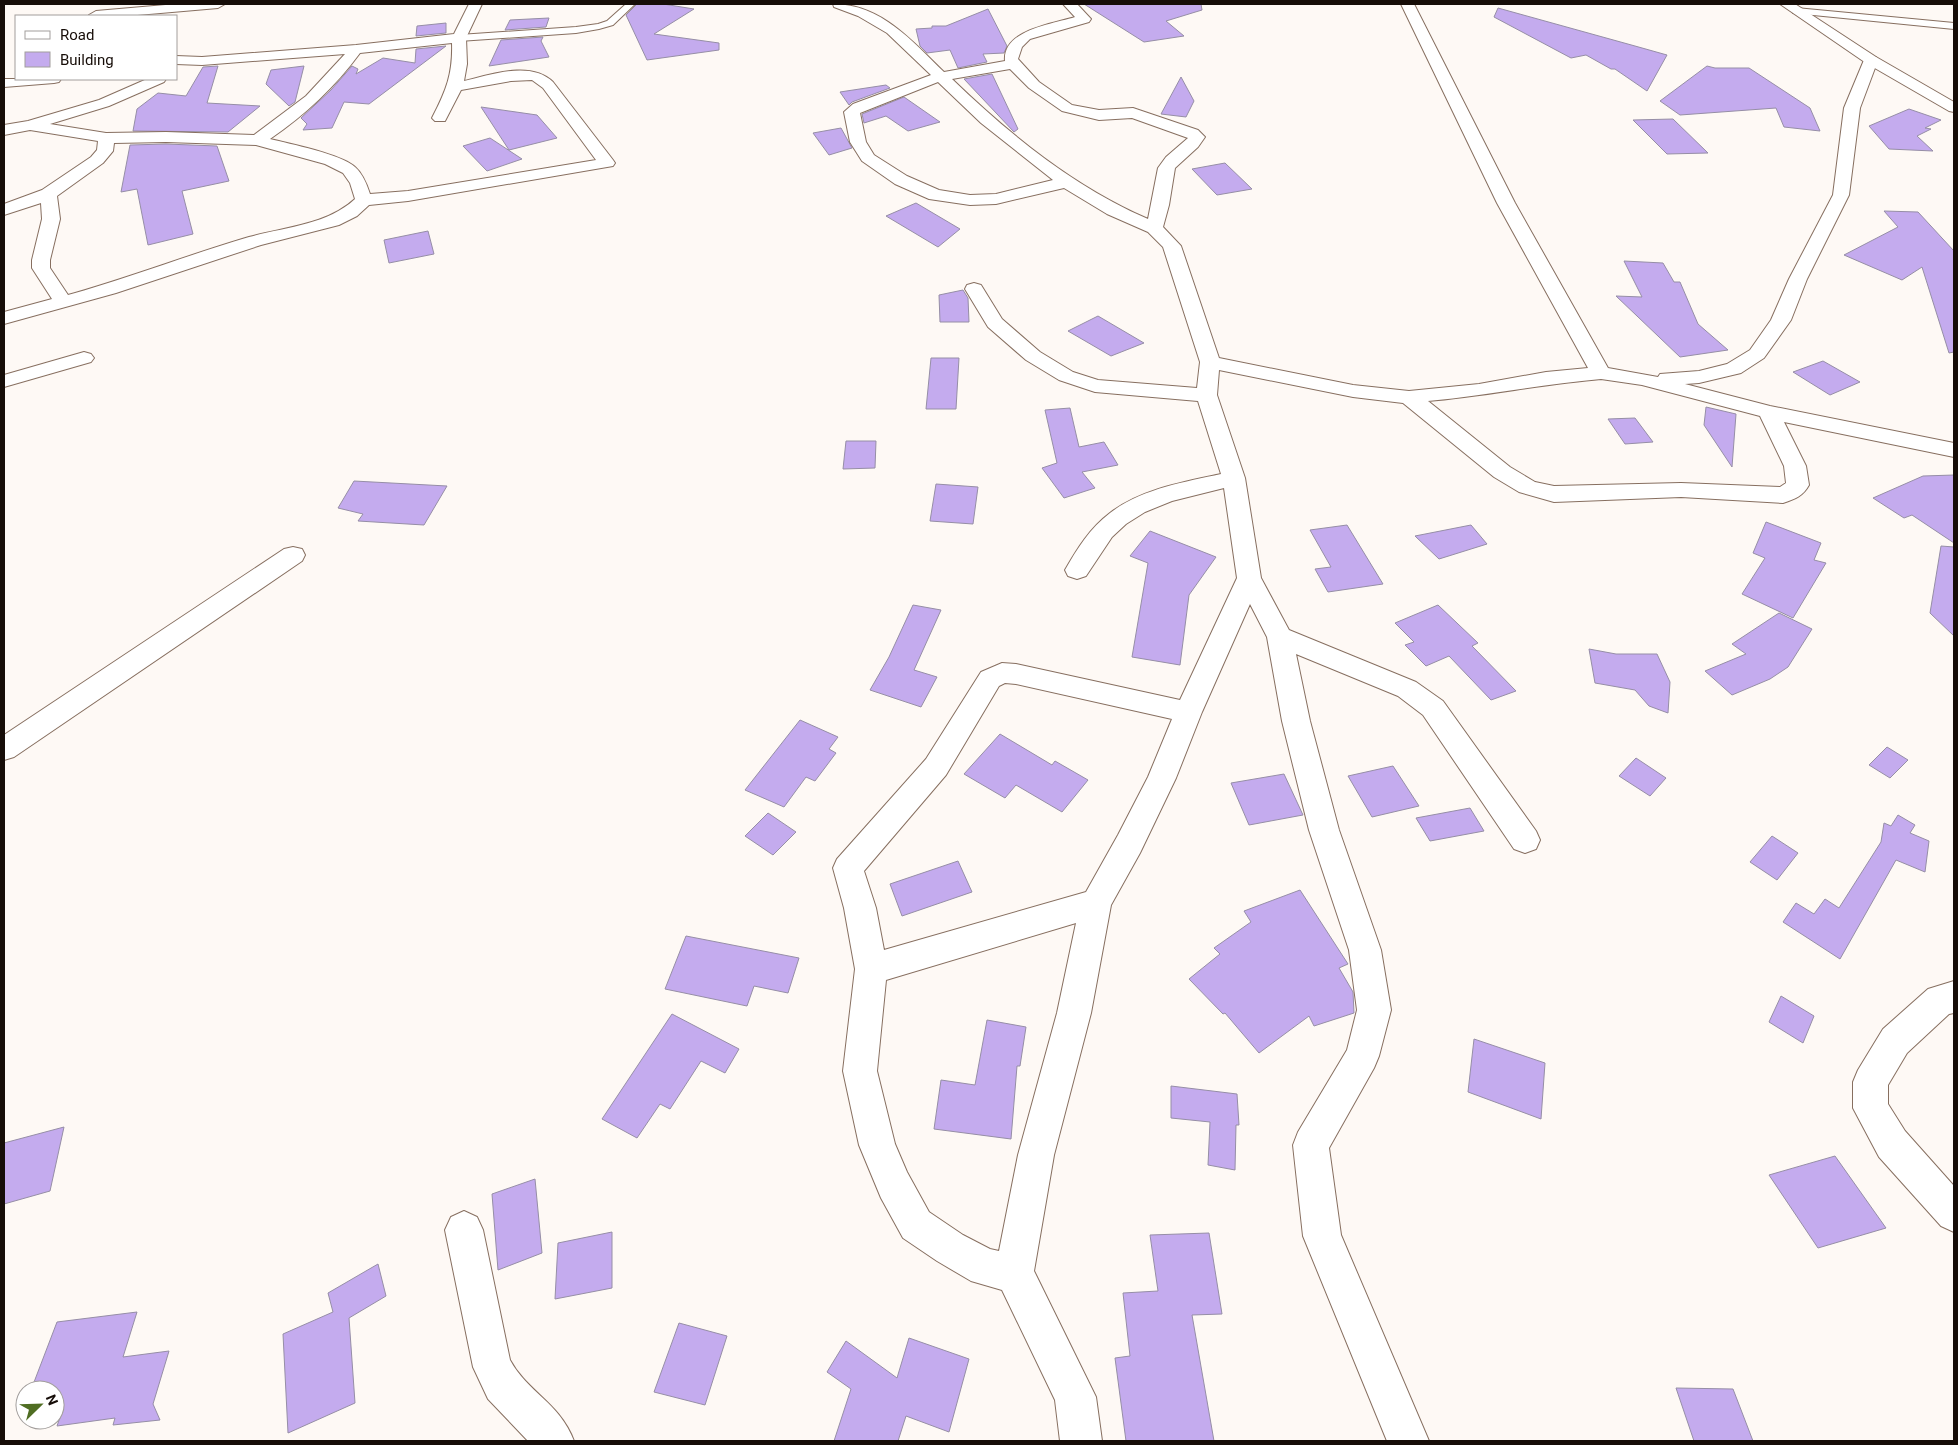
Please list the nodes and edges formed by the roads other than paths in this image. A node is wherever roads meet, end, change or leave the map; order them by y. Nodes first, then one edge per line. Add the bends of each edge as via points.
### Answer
1 (218, 4) edge
2 (475, 4) edge
3 (631, 4) edge
4 (839, 4) edge
5 (1070, 4) edge
6 (1407, 4) edge
7 (1792, 7) edge
8 (97, 12) edge
9 (1954, 26) edge
10 (459, 38) junction
11 (356, 49) junction
12 (178, 60) edge
13 (1871, 60) junction
14 (202, 61) junction
15 (1013, 64) junction
16 (178, 70) edge
17 (939, 77) junction
18 (47, 80) edge
19 (157, 80) edge
20 (4, 83) edge
21 (455, 87) junction
22 (1954, 108) edge
23 (84, 109) junction
24 (440, 118) dead end
25 (30, 125) junction
26 (6, 131) edge
27 (71, 132) junction
28 (106, 138) junction
29 (257, 140) junction
30 (1066, 182) junction
31 (48, 194) junction
32 (364, 200) junction
33 (4, 210) edge
34 (1154, 228) junction
35 (974, 289) dead end
36 (63, 302) junction
37 (4, 318) edge
38 (84, 358) dead end
39 (1210, 362) junction
40 (1601, 373) junction
41 (1643, 379) junction
42 (4, 381) edge
43 (1207, 395) junction
44 (1409, 397) junction
45 (1769, 412) junction
46 (1954, 450) edge
47 (1234, 478) junction
48 (293, 556) dead end
49 (1077, 570) dead end
50 (1249, 578) junction
51 (1280, 637) junction
52 (1188, 712) junction
53 (4, 749) edge
54 (1525, 840) dead end
55 (1096, 903) junction
56 (871, 969) junction
57 (1954, 997) edge
58 (1954, 1213) edge
59 (464, 1230) dead end
60 (1014, 1273) junction
61 (553, 1441) edge
62 (1080, 1441) edge
63 (1408, 1441) edge

1 - 8 street
2 - 10 street
3 - 10 lane via 610,22 599,26
4 - 17 street via 869,10
5 - 15 street via 1084,18 1025,36 1015,46 1011,59
6 - 40 street via 1506,203
7 - 9 lane
7 - 13 street
10 - 11 street
10 - 21 street via 460,64
11 - 14 street
11 - 29 street via 316,97
12 - 14 street
13 - 22 street
13 - 41 street via 1852,108 1841,195 1772,334 1757,354 1734,369 1699,376
14 - 16 street
15 - 17 street
15 - 34 street via 1034,85 1066,108 1100,115 1133,113 1197,137 1168,165
17 - 30 street via 986,120
17 - 30 street via 852,112 858,142 868,158 901,180 935,195 970,200 996,199
18 - 20 street
19 - 23 street
21 - 24 street
21 - 32 street via 528,75 540,77 607,163 408,196
23 - 25 street
23 - 27 street
25 - 26 street
25 - 27 street
27 - 28 street
28 - 29 street
28 - 31 street via 105,152 97,160
29 - 32 street via 331,161 349,170
30 - 34 street via 1113,210
31 - 33 street
31 - 36 street via 52,219 41,268
32 - 36 street via 351,212 333,221 255,241
34 - 39 street via 1172,246
35 - 43 street via 995,323 1033,356 1066,376 1095,386
36 - 37 street
38 - 42 street
39 - 43 street
39 - 44 street via 1353,391
40 - 41 street
40 - 44 street
41 - 45 street
43 - 47 street
44 - 45 street via 1502,472 1527,487 1554,494 1681,490 1783,495 1798,485 1795,466
45 - 46 street
47 - 49 street via 1157,497 1123,514 1095,543
47 - 50 street
48 - 53 street
50 - 51 street
50 - 52 street
51 - 54 street via 1407,689 1433,708
51 - 63 street via 1296,720 1324,830 1365,950 1374,1010 1362,1056 1310,1145 1322,1236
52 - 55 street via 1162,778
52 - 56 street via 1016,674 1002,674 990,679 936,767 848,868 860,908
55 - 56 street
55 - 60 street via 1074,1013 1036,1155
56 - 60 street via 860,1071 877,1145 894,1185 916,1225 985,1267
57 - 58 street via 1940,1000 1895,1041 1870,1082 1871,1108 1892,1144
59 - 61 street via 496,1376 528,1408
60 - 62 street via 1075,1397

